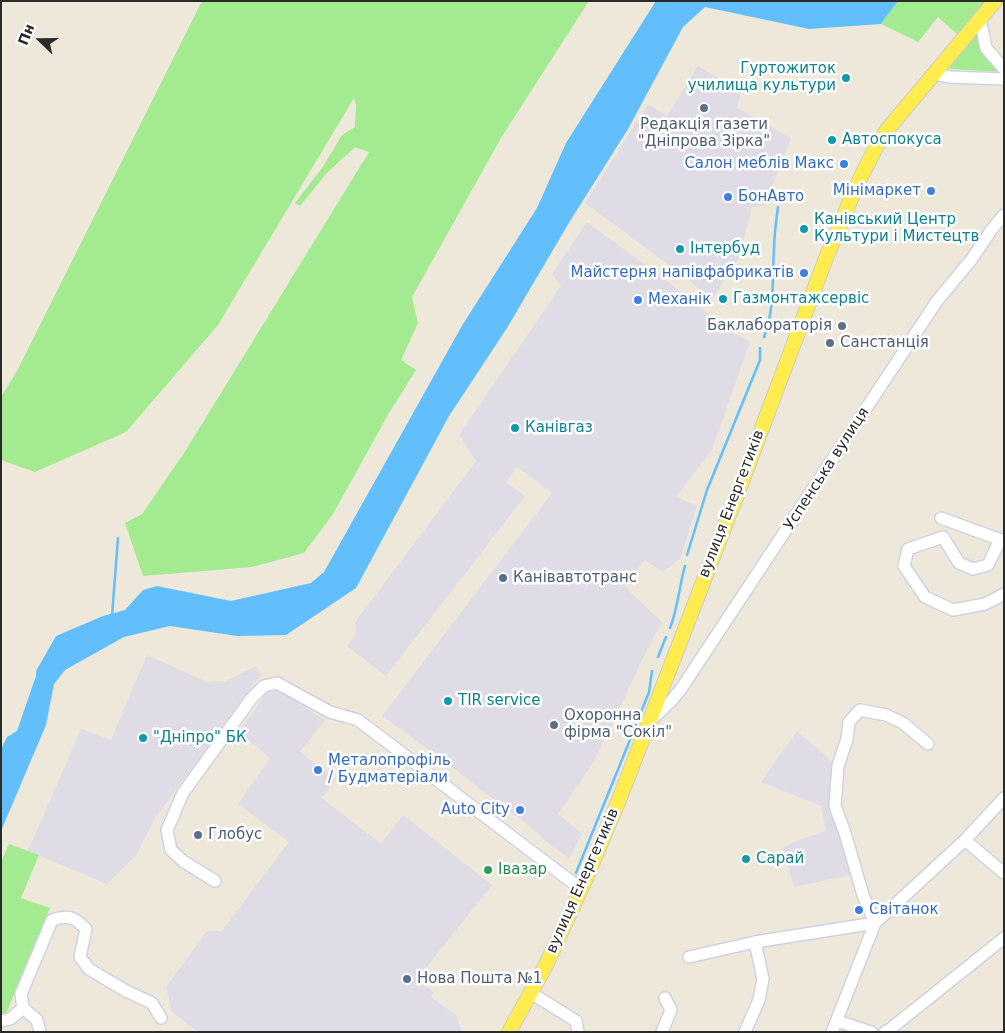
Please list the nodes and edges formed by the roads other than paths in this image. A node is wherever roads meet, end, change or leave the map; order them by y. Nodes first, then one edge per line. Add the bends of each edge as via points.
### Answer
1 (995, 1) edge
2 (980, 18) junction
3 (1004, 69) edge
4 (934, 74) junction
5 (1004, 79) edge
6 (1004, 215) edge
7 (941, 518) dead end
8 (962, 526) junction
9 (944, 537) junction
10 (1002, 540) edge
11 (1004, 594) edge
12 (649, 721) junction
13 (928, 744) dead end
14 (1004, 798) edge
15 (965, 840) junction
16 (1004, 874) edge
17 (215, 881) dead end
18 (581, 890) junction
19 (875, 923) junction
20 (1004, 938) edge
21 (755, 942) junction
22 (689, 958) dead end
23 (531, 993) junction
24 (665, 998) dead end
25 (23, 1008) junction
26 (161, 1018) dead end
27 (1, 1021) edge
28 (837, 1021) junction
29 (40, 1032) edge
30 (508, 1032) edge
31 (578, 1032) edge
32 (662, 1032) edge
33 (745, 1032) edge
34 (832, 1032) edge
35 (871, 1032) edge
36 (885, 1032) edge

1 - 2 main road, вулиця Енергетиків
2 - 3 street via 986,48
2 - 4 main road, вулиця Енергетиків
4 - 5 street
4 - 12 main road, вулиця Енергетиків via 887,130 856,187
6 - 12 street, Успенська вулиця via 937,301 681,689
7 - 8 street
8 - 9 street
8 - 10 street
9 - 10 street via 959,563 973,570 988,565
9 - 11 street via 908,549 904,566 925,597 953,610 985,604
12 - 18 main road, вулиця Енергетиків
13 - 19 street via 903,723 886,715 860,710 849,722 838,766 835,806
14 - 15 street
15 - 16 street
15 - 19 street
17 - 18 street via 171,850 167,830 183,794 251,699 264,686 277,683 330,712 358,720
18 - 23 main road, вулиця Енергетиків
19 - 21 street
19 - 28 street
20 - 36 street
21 - 22 street
21 - 33 street via 763,979 760,1000
23 - 30 main road, вулиця Енергетиків
23 - 31 street via 576,1021
24 - 32 street via 671,1010
25 - 26 street via 21,994 52,920 66,916 76,919 86,929 80,957 89,969 152,1003
25 - 27 street via 10,1019
25 - 29 street via 37,1020
28 - 34 street
28 - 35 street

